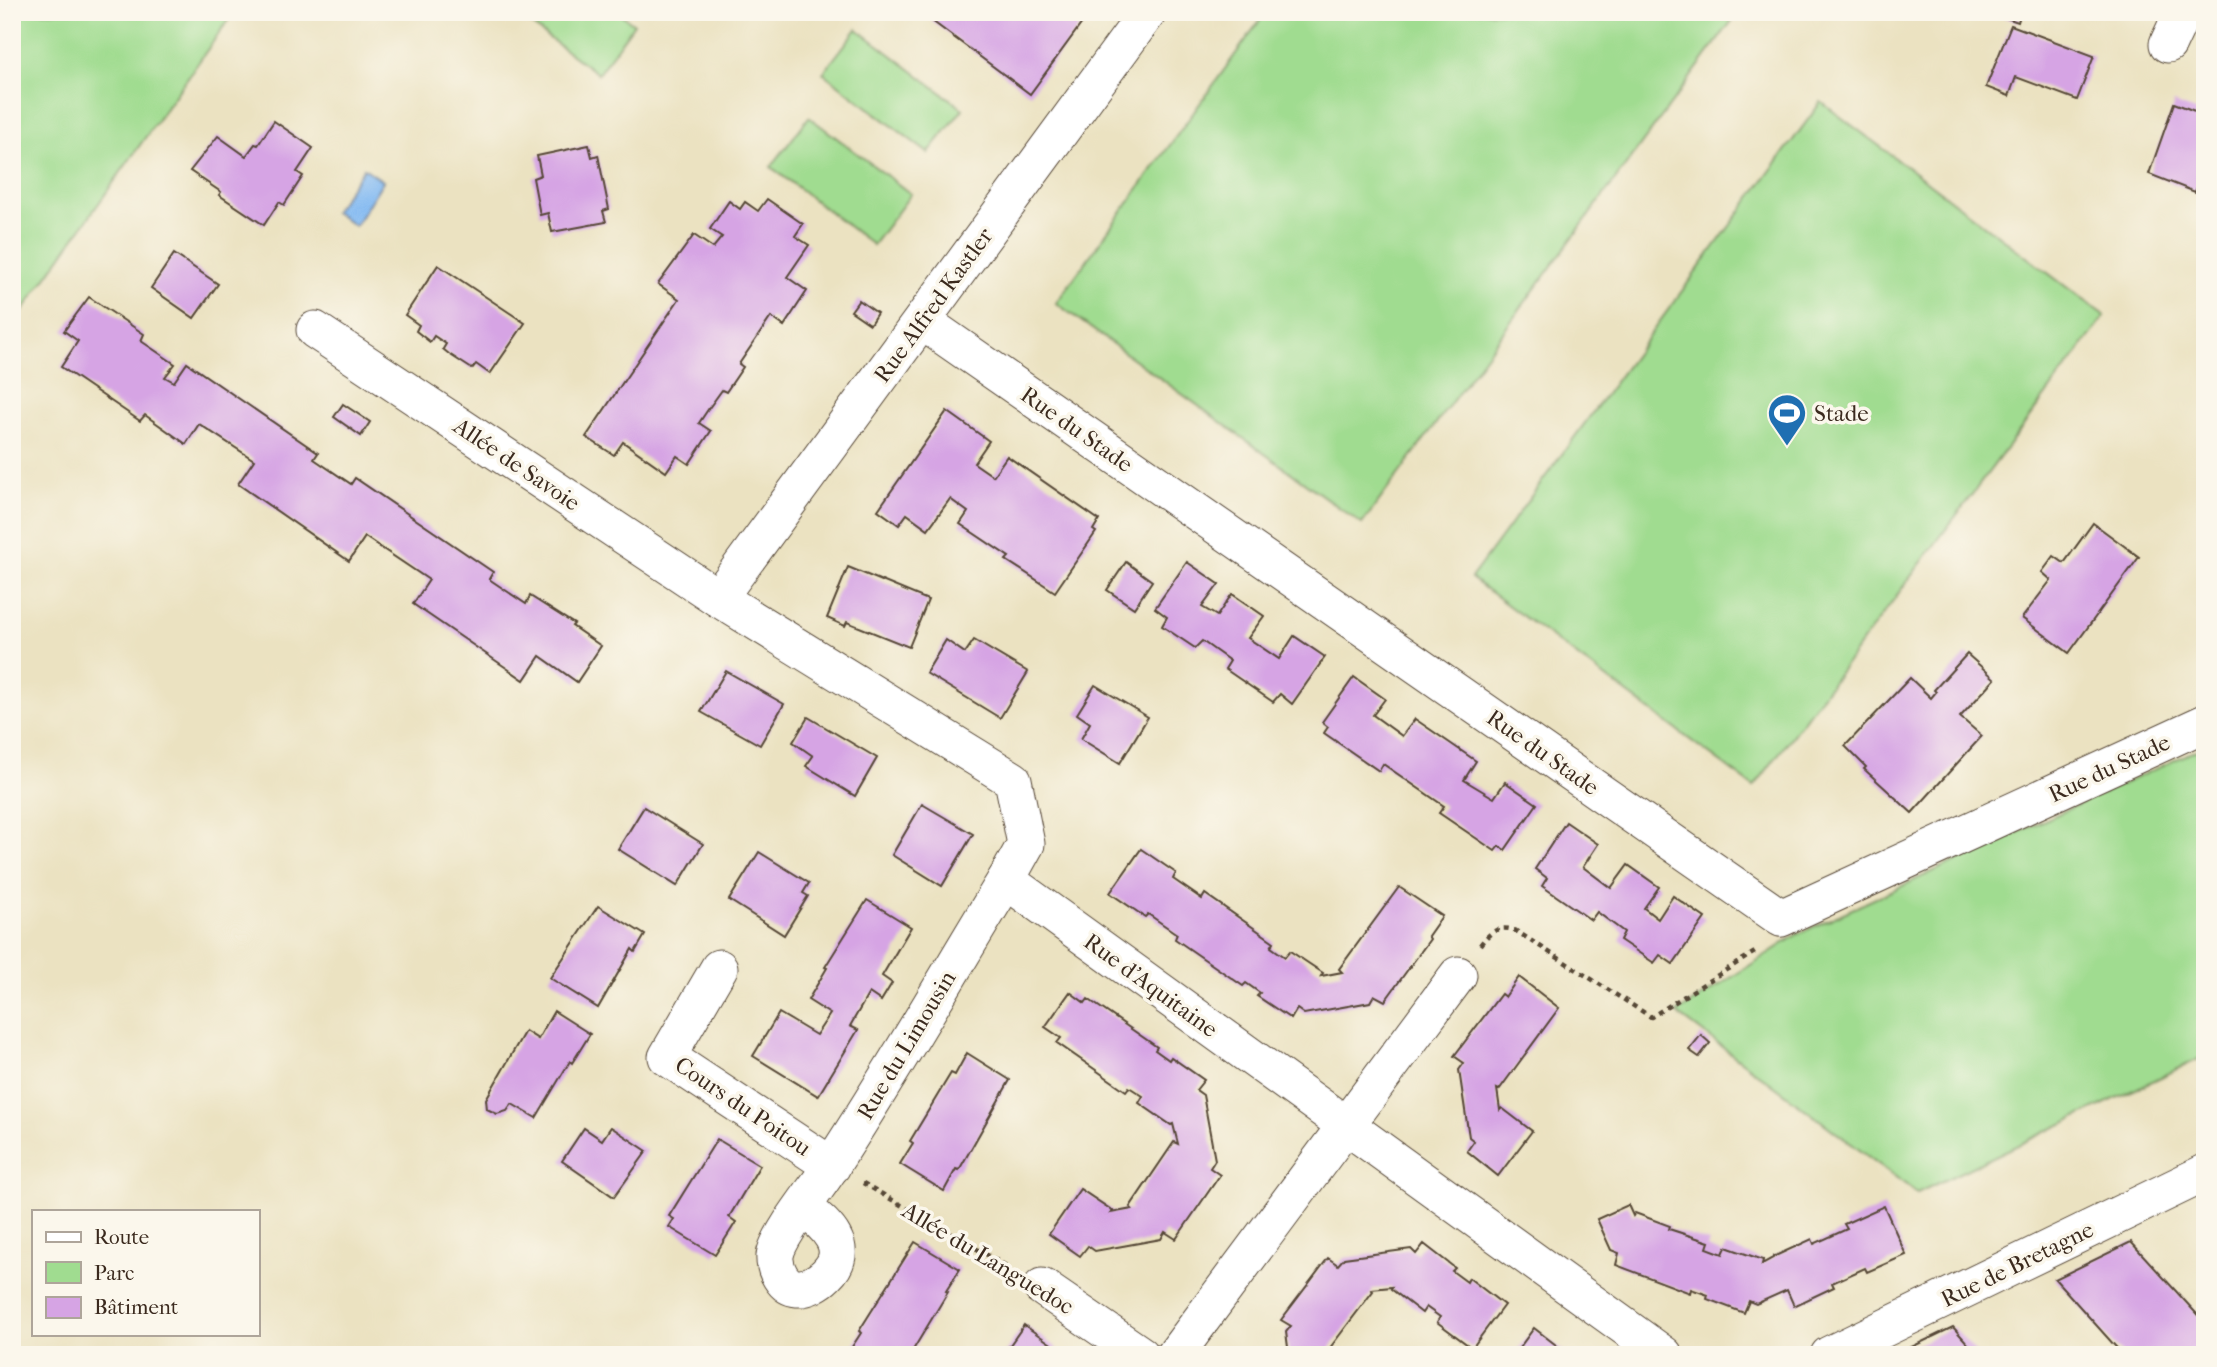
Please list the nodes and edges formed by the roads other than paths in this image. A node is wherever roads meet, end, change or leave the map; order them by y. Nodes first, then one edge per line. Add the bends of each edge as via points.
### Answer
1 (1147, 12) edge
2 (922, 321) junction
3 (315, 330) dead end
4 (718, 598) junction
5 (2205, 723) edge
6 (1006, 880) junction
7 (719, 968) dead end
8 (1458, 975) road end
9 (1344, 1125) junction
10 (832, 1166) junction
11 (2205, 1173) edge
12 (803, 1208) dead end
13 (1042, 1287) road end
14 (1141, 1355) edge
15 (1175, 1355) edge
16 (1664, 1355) edge
17 (1829, 1355) edge

1 - 2 street, Rue Alfred Kastler
2 - 4 street, Rue Alfred Kastler
2 - 5 street, Rue du Stade via 1781,918
3 - 4 street, Allée de Savoie
4 - 6 street via 1013,780 1026,844
6 - 9 street, Rue d'Aquitaine
6 - 10 street, Rue du Limousin
7 - 10 street, Cours du Poitou via 667,1057
8 - 9 street
9 - 15 street
9 - 16 street, Rue d'Aquitaine
10 - 12 street, Rue du Limousin
11 - 17 street, Rue de Bretagne
13 - 14 street, Allée du Languedoc

